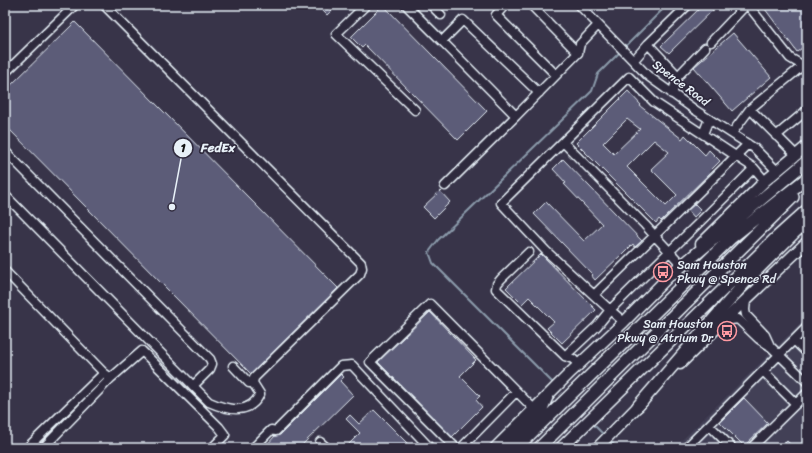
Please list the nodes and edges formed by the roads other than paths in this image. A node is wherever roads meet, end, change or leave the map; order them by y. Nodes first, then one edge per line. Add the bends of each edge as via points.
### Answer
1 (75, 5) edge
2 (104, 5) edge
3 (366, 5) edge
4 (406, 5) edge
5 (431, 5) edge
6 (505, 5) edge
7 (530, 5) edge
8 (579, 5) edge
9 (688, 5) edge
10 (747, 5) edge
11 (441, 15) dead end
12 (598, 24) junction
13 (442, 41) junction
14 (711, 42) dead end
15 (648, 44) junction
16 (705, 48) dead end
17 (578, 53) junction
18 (631, 58) junction
19 (806, 65) edge
20 (5, 73) edge
21 (556, 75) junction
22 (678, 76) junction
23 (539, 93) junction
24 (672, 94) junction
25 (750, 109) junction
26 (414, 110) dead end
27 (807, 110) edge
28 (516, 116) junction
29 (709, 119) junction
30 (732, 133) junction
31 (703, 134) junction
32 (776, 136) junction
33 (563, 142) junction
34 (748, 144) junction
35 (807, 146) edge
36 (5, 151) edge
37 (796, 155) junction
38 (736, 156) junction
39 (807, 161) edge
40 (754, 168) junction
41 (777, 170) junction
42 (807, 178) edge
43 (765, 181) junction
44 (807, 182) edge
45 (445, 186) dead end
46 (5, 195) edge
47 (807, 210) edge
48 (807, 222) edge
49 (654, 235) junction
50 (807, 242) edge
51 (669, 251) junction
52 (528, 252) dead end
53 (681, 264) junction
54 (5, 271) edge
55 (672, 274) junction
56 (594, 295) junction
57 (746, 300) junction
58 (610, 310) junction
59 (724, 321) junction
60 (624, 322) junction
61 (807, 327) edge
62 (794, 340) junction
63 (770, 346) junction
64 (807, 353) edge
65 (779, 355) junction
66 (565, 356) junction
67 (579, 365) junction
68 (233, 366) dead end
69 (763, 371) junction
70 (104, 373) junction
71 (111, 378) junction
72 (807, 382) edge
73 (253, 383) junction
74 (193, 386) junction
75 (516, 392) junction
76 (807, 393) edge
77 (547, 397) junction
78 (796, 404) junction
79 (638, 406) junction
80 (534, 409) junction
81 (709, 424) junction
82 (320, 442) dead end
83 (30, 448) edge
84 (43, 448) edge
85 (212, 448) edge
86 (253, 448) edge
87 (326, 448) edge
88 (430, 448) edge
89 (456, 448) edge
90 (461, 448) edge
91 (495, 448) edge
92 (508, 448) edge
93 (516, 448) edge
94 (538, 448) edge
95 (561, 448) edge
96 (597, 448) edge
97 (686, 448) edge
98 (732, 448) edge
99 (751, 448) edge

1 - 20 street
2 - 73 street via 361,263 360,274 254,378
3 - 26 street via 336,34
4 - 13 street
5 - 11 street
6 - 21 street via 496,15
7 - 17 street
8 - 12 street, Spence Road
9 - 15 street
10 - 14 street
10 - 19 street via 790,58
12 - 17 street via 580,44
12 - 18 street, Spence Road
13 - 23 street via 463,20
13 - 28 street
15 - 18 street
15 - 22 street
16 - 22 street
17 - 21 street
18 - 24 street, Spence Road via 648,76
19 - 25 street
21 - 23 street
22 - 24 street
23 - 28 street
24 - 29 street, Spence Road
25 - 30 street
25 - 32 street
27 - 32 street
28 - 45 street
29 - 30 street, Spence Road
29 - 31 street
30 - 34 street, Spence Road
31 - 33 street via 654,102 629,77
31 - 38 street
32 - 37 street
33 - 49 street
33 - 56 street via 501,203 546,251
34 - 38 street
34 - 41 street, Spence Road
35 - 37 main road
36 - 74 street via 210,360 210,369
37 - 41 main road
38 - 40 street
38 - 49 street
39 - 55 highway
40 - 43 street
40 - 51 street
41 - 43 main road
42 - 93 highway via 730,238
43 - 53 main road
44 - 94 highway
46 - 74 street
47 - 95 highway
48 - 79 highway via 749,278
49 - 51 street
49 - 56 street
50 - 57 main road
51 - 53 street
51 - 58 street
52 - 66 street via 501,279 496,289
53 - 55 main road
54 - 70 street
55 - 60 main road
56 - 58 street
57 - 59 main road
57 - 63 street via 746,315 765,335
58 - 60 street
58 - 66 street
59 - 63 street via 738,319 759,340
59 - 79 main road
60 - 67 main road
61 - 62 street
62 - 64 street
62 - 65 street
63 - 65 street
65 - 69 street
65 - 72 street
66 - 67 street
67 - 77 main road
68 - 73 street via 249,383
69 - 78 street
69 - 81 street
70 - 71 street
70 - 83 street
71 - 84 street
71 - 85 street via 142,350 225,435
73 - 74 street via 260,394 256,402 236,410 209,402
75 - 80 street
75 - 89 street via 430,304 370,362
75 - 90 street
76 - 78 street
77 - 80 main road
77 - 92 highway via 540,413
78 - 99 street
79 - 96 main road
80 - 91 main road
81 - 97 street
81 - 98 street
82 - 87 street
86 - 88 street via 271,430 276,431 341,366 352,366

